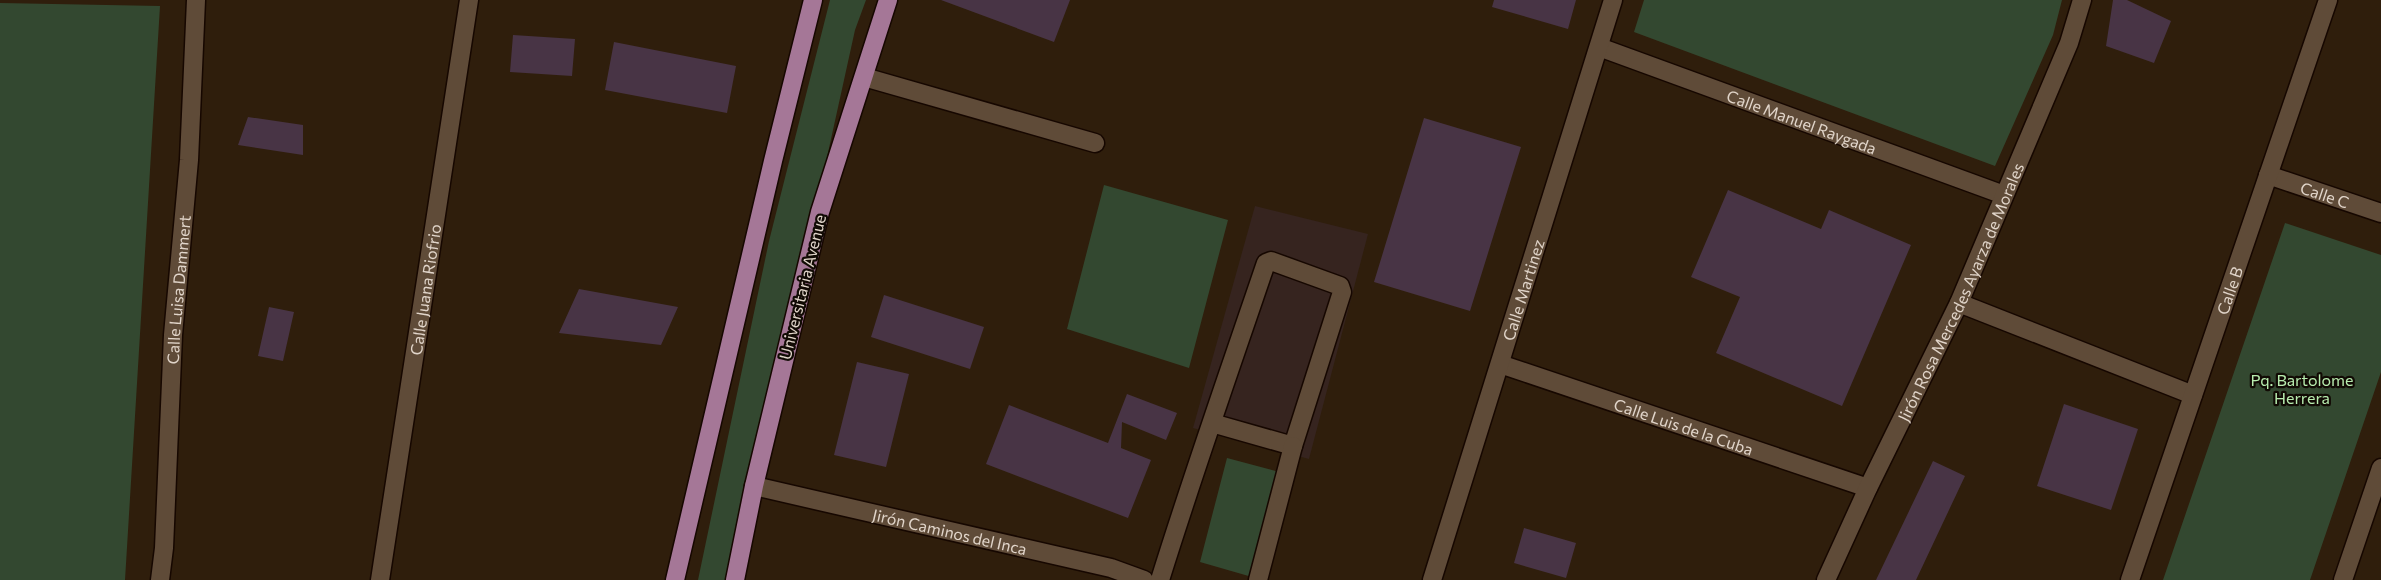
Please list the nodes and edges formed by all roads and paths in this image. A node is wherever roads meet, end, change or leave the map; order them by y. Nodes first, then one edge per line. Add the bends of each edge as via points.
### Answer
1 (196, 0) edge
2 (469, 0) edge
3 (813, 0) edge
4 (888, 0) edge
5 (1613, 0) edge
6 (2082, 0) edge
7 (2328, 0) edge
8 (1599, 47) junction
9 (864, 77) junction
10 (1095, 143) dead end
11 (2268, 175) junction
12 (2004, 195) junction
13 (2381, 213) edge
14 (1959, 303) junction
15 (1500, 364) junction
16 (2193, 395) junction
17 (1212, 423) junction
18 (1293, 446) junction
19 (2381, 468) edge
20 (754, 486) junction
21 (1868, 488) junction
22 (160, 580) edge
23 (380, 580) edge
24 (675, 580) edge
25 (735, 580) edge
26 (1144, 580) edge
27 (1160, 580) edge
28 (1258, 580) edge
29 (1432, 580) edge
30 (1826, 580) edge
31 (2130, 580) edge
32 (2343, 580) edge

1 - 22 street, Calle Luisa Dammert
2 - 23 street, Calle Juana Riofrio
3 - 24 main road
4 - 9 main road, Universitaria Avenue
5 - 8 street, Calle Martinez
6 - 12 street, Jirón Rosa Mercedes Ayarza de Morales via 2069,43
7 - 11 street, Calle B
8 - 12 street, Calle Manuel Raygada
8 - 15 street, Calle Martinez
9 - 10 street
9 - 20 main road, Universitaria Avenue via 820,212
11 - 13 street, Calle C
11 - 16 street, Calle B
12 - 14 street, Jirón Rosa Mercedes Ayarza de Morales
14 - 16 street
14 - 21 street, Jirón Rosa Mercedes Ayarza de Morales
15 - 21 street, Calle Luis de la Cuba
15 - 29 street, Calle Martinez
16 - 31 street, Calle B
17 - 18 street
17 - 18 street via 1266,263 1271,261 1340,286 1342,292
17 - 27 street
18 - 28 street
19 - 32 street
20 - 25 main road, Universitaria Avenue
20 - 26 street, Jirón Caminos del Inca via 1111,568
21 - 30 street, Jirón Rosa Mercedes Ayarza de Morales

